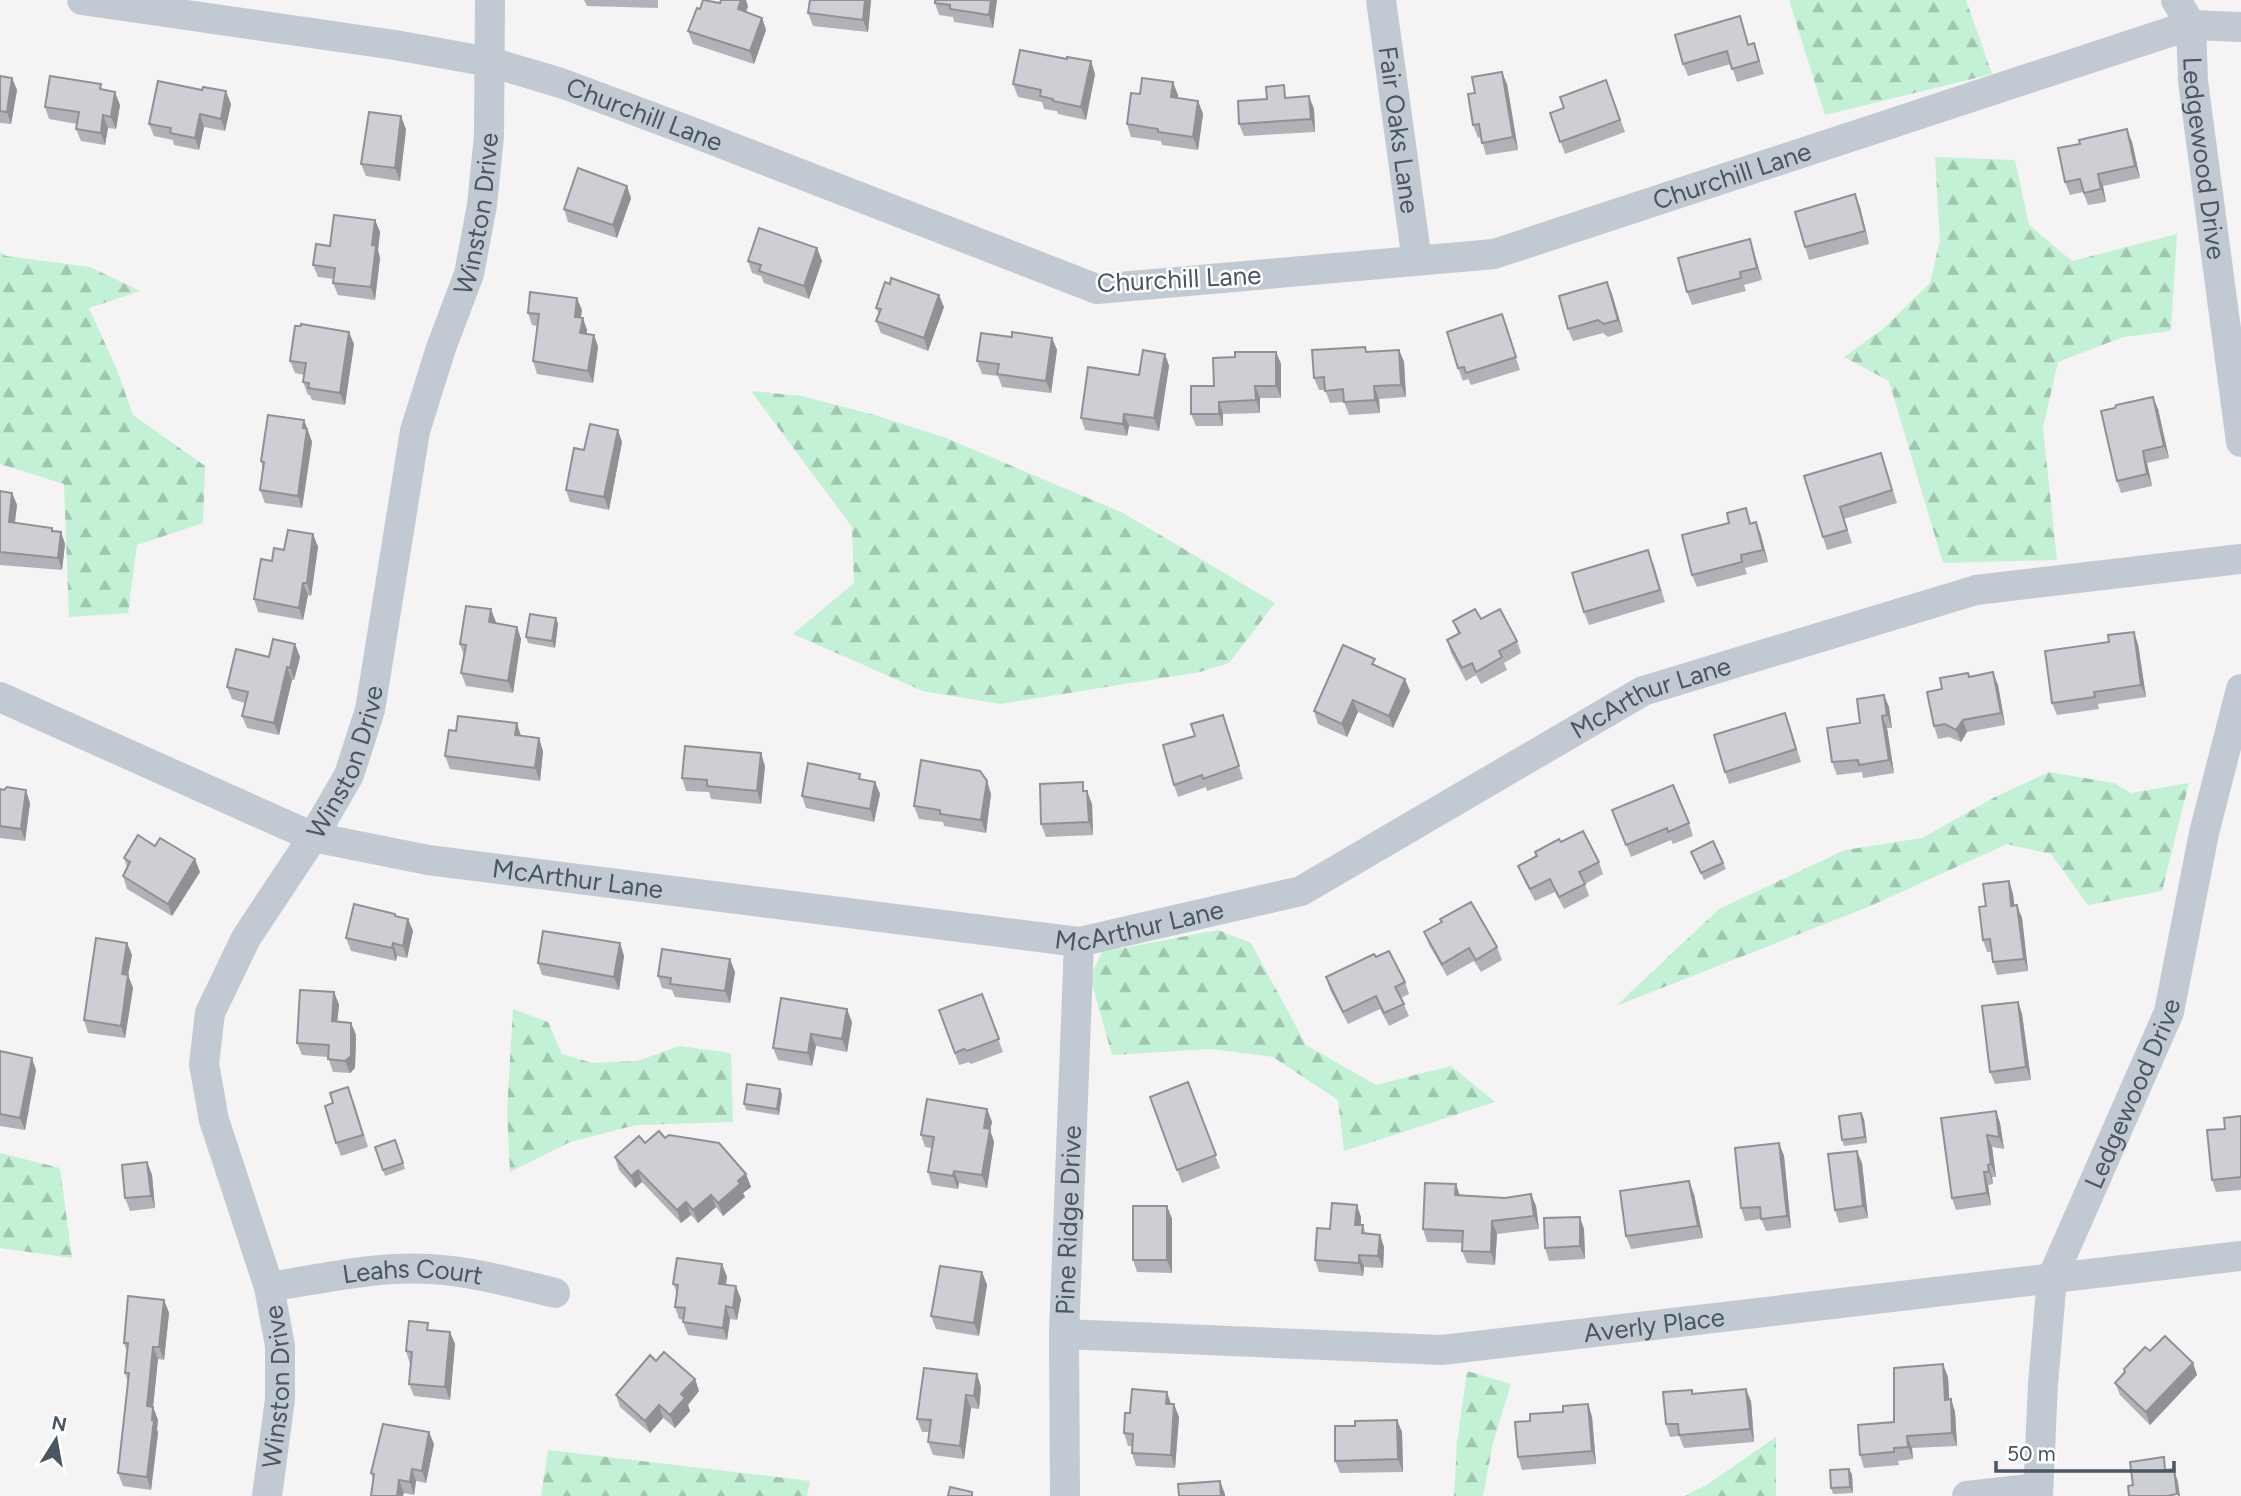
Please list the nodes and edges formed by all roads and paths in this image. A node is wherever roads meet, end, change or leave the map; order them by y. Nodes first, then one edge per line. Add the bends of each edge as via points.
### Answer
1 (82, 0) edge
2 (490, 0) edge
3 (1381, 0) edge
4 (2184, 13) edge
5 (2241, 27) edge
6 (490, 62) junction
7 (1417, 261) junction
8 (2241, 442) edge
9 (2241, 559) edge
10 (2241, 690) edge
11 (0, 697) edge
12 (313, 837) junction
13 (1079, 942) junction
14 (2241, 1256) edge
15 (2052, 1278) junction
16 (269, 1287) junction
17 (555, 1293) dead end
18 (1064, 1334) junction
19 (2038, 1492) edge
20 (267, 1496) edge
21 (1065, 1496) edge
22 (1967, 1496) edge

1 - 6 street, Churchill Lane
2 - 6 street, Winston Drive
3 - 7 street, Fair Oaks Lane
4 - 5 street, Churchill Lane
4 - 7 street, Churchill Lane via 1494,254
4 - 8 street, Ledgewood Drive
6 - 7 street, Churchill Lane via 561,83 1097,289
6 - 12 street, Winston Drive via 489,136 480,216 469,274 415,431 370,710 349,775
9 - 13 street, McArthur Lane via 1976,590 1643,691 1301,891
10 - 15 street, Ledgewood Drive via 2204,833 2169,1012
11 - 12 street, McArthur Lane
12 - 13 street, McArthur Lane via 428,860
12 - 16 street, Winston Drive via 246,938 210,1013 204,1064 214,1119
13 - 18 street, Pine Ridge Drive
14 - 15 street, Averly Place
15 - 18 street, Averly Place via 1441,1350
15 - 19 street, Ledgewood Drive
16 - 17 street, Leahs Court via 365,1272 429,1269
16 - 20 street, Winston Drive via 280,1346 280,1386
18 - 21 street, Pine Ridge Drive
19 - 22 street

